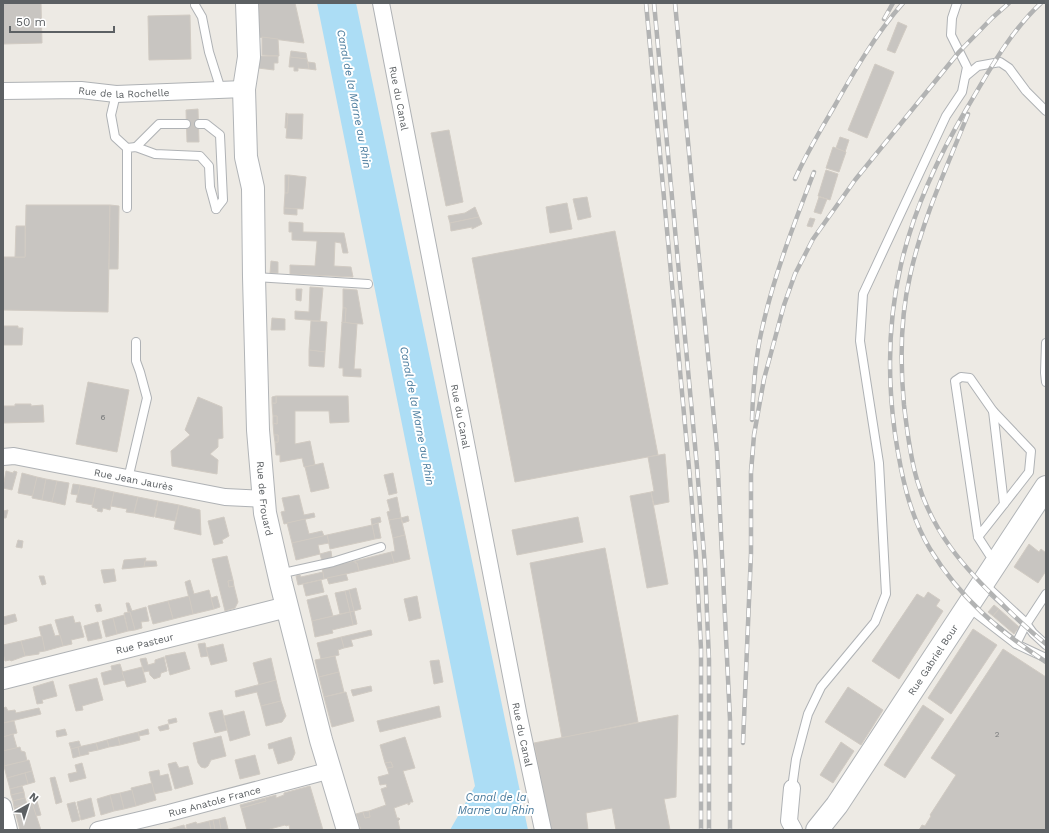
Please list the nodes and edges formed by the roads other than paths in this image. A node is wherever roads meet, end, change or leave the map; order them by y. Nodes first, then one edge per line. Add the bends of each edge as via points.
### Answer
1 (235, 3) edge
2 (247, 3) edge
3 (381, 3) edge
4 (957, 3) edge
5 (195, 5) dead end
6 (966, 76) junction
7 (221, 90) junction
8 (244, 90) junction
9 (3, 91) edge
10 (116, 94) junction
11 (1046, 111) edge
12 (186, 124) dead end
13 (199, 124) dead end
14 (136, 147) junction
15 (127, 148) junction
16 (127, 208) dead end
17 (249, 276) junction
18 (368, 284) dead end
19 (136, 342) dead end
20 (1046, 343) edge
21 (1046, 382) edge
22 (993, 411) junction
23 (3, 456) edge
24 (128, 479) junction
25 (1046, 487) edge
26 (259, 499) junction
27 (1004, 504) junction
28 (978, 537) junction
29 (381, 547) dead end
30 (997, 561) junction
31 (279, 574) junction
32 (983, 583) junction
33 (1046, 594) edge
34 (968, 607) junction
35 (283, 608) junction
36 (1026, 624) junction
37 (1016, 644) junction
38 (1046, 645) edge
39 (1046, 658) edge
40 (3, 679) edge
41 (326, 772) junction
42 (792, 788) joint
43 (3, 806) edge
44 (9, 830) edge
45 (98, 830) edge
46 (337, 830) edge
47 (348, 830) edge
48 (543, 830) edge
49 (794, 830) edge
50 (817, 830) edge

1 - 8 main road, Rue de Frouard via 236,58
2 - 8 main road, Rue de Frouard via 248,57
3 - 48 street, Rue du Canal
4 - 6 lane via 952,18 951,35 967,67
5 - 7 lane via 202,17 209,52
6 - 11 lane via 978,66 1000,62 1009,68 1026,91
6 - 42 lane via 962,92 946,116 863,294 860,342 879,463 886,594 875,622 821,687 808,714 796,759
7 - 8 street, Rue de la Rochelle
7 - 10 street, Rue de la Rochelle
8 - 17 main road, Rue de Frouard via 246,157 240,190
9 - 10 street, Rue de la Rochelle via 81,90
10 - 15 lane via 112,115 115,137
12 - 14 lane via 159,124
13 - 14 lane via 206,124 220,135 223,200 216,209 210,187 209,166 200,156 155,154
14 - 15 lane
15 - 16 lane
17 - 18 lane
17 - 26 main road, Rue de Frouard via 248,430
19 - 24 lane via 136,362 146,398
20 - 21 lane
22 - 27 lane
22 - 27 lane via 1031,451 1029,472
22 - 28 lane via 970,378 961,377 955,381
23 - 24 street, Rue Jean Jaurès
24 - 26 street, Rue Jean Jaurès via 225,497
25 - 30 main road, Rue Gabriel Bour
26 - 31 main road, Rue de Frouard via 265,513
26 - 35 main road, Rue de Frouard via 256,514
27 - 28 lane
28 - 30 lane
29 - 31 lane via 333,562
30 - 32 main road, Rue Gabriel Bour
31 - 35 main road, Rue de Frouard
32 - 34 main road, Rue Gabriel Bour
32 - 36 lane
33 - 36 lane
34 - 37 lane
34 - 50 main road, Rue Gabriel Bour via 837,805
35 - 40 street, Rue Pasteur
35 - 41 main road, Rue de Frouard
36 - 37 lane
36 - 38 lane
37 - 39 lane
41 - 45 street, Rue Anatole France
41 - 46 main road, Rue de Frouard via 331,813
41 - 47 main road, Rue de Frouard
42 - 49 street via 789,821
43 - 44 street

